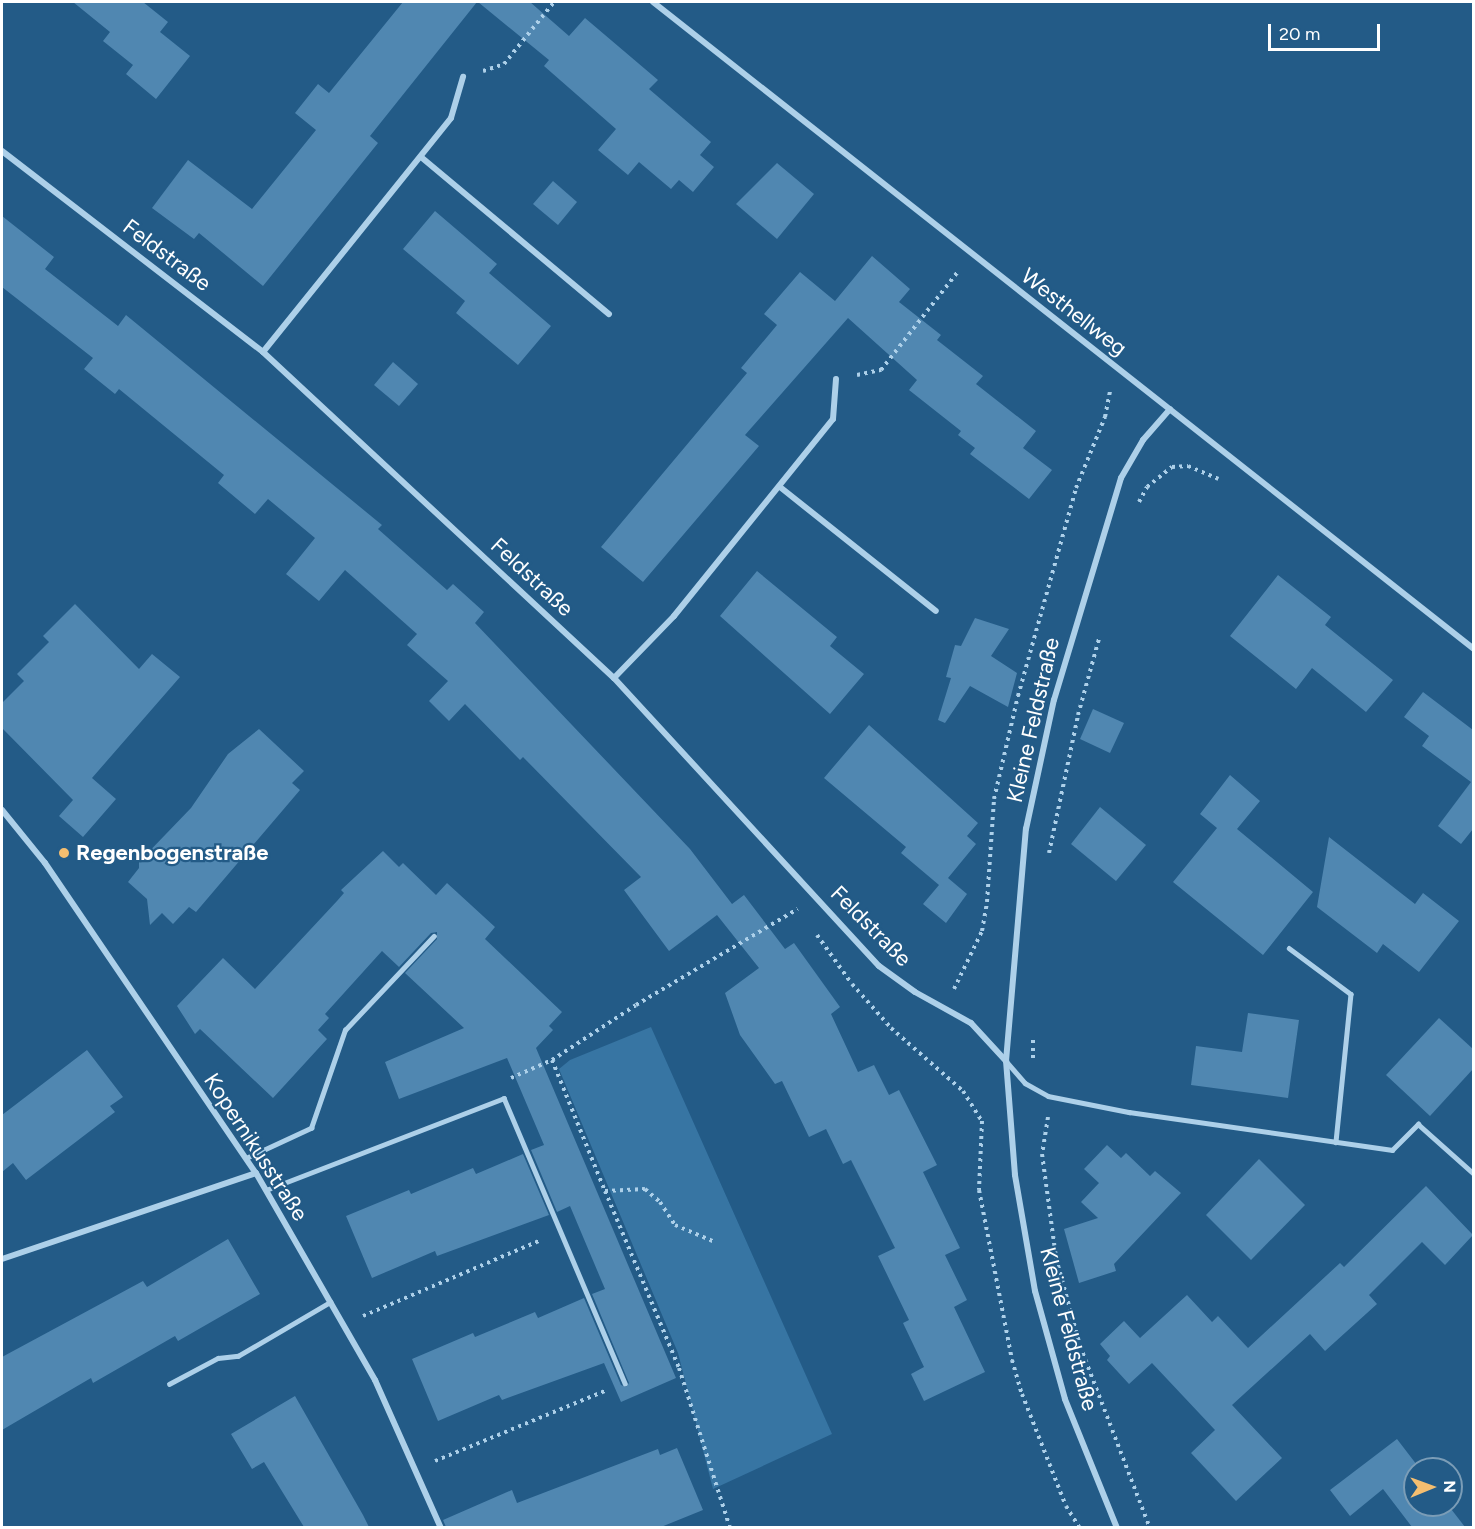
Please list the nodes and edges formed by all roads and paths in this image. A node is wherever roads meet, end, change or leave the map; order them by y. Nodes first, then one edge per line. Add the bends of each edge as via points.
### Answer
1 (554, 2) edge
2 (653, 2) edge
3 (463, 77) joint
4 (2, 151) edge
5 (421, 157) junction
6 (970, 254) junction
7 (609, 314) dead end
8 (263, 352) junction
9 (1114, 366) junction
10 (836, 379) joint
11 (1170, 409) junction
12 (1226, 484) dead end
13 (780, 487) junction
14 (1135, 514) dead end
15 (936, 610) dead end
16 (1100, 636) dead end
17 (1473, 649) edge
18 (614, 678) junction
19 (2, 810) edge
20 (1047, 861) dead end
21 (816, 897) junction
22 (798, 909) junction
23 (805, 919) dead end
24 (811, 928) dead end
25 (434, 936) dead end
26 (1289, 948) dead end
27 (946, 1006) junction
28 (1033, 1036) dead end
29 (552, 1060) junction
30 (1006, 1061) junction
31 (1048, 1096) junction
32 (504, 1098) junction
33 (1336, 1142) junction
34 (246, 1158) junction
35 (256, 1173) junction
36 (1473, 1173) edge
37 (266, 1190) junction
38 (605, 1191) junction
39 (561, 1232) junction
40 (715, 1242) dead end
41 (2, 1259) edge
42 (330, 1302) junction
43 (344, 1324) junction
44 (626, 1383) joint
45 (170, 1384) dead end
46 (415, 1469) junction
47 (441, 1527) edge
48 (730, 1527) edge
49 (1080, 1527) edge
50 (1117, 1527) edge
51 (1150, 1527) edge

1 - 3 path via 504,64
2 - 6 street, Westhellweg
3 - 5 street via 451,118
4 - 8 street, Feldstraße
5 - 7 street
5 - 8 street
6 - 9 street, Westhellweg
6 - 10 path via 881,370
8 - 18 street, Feldstraße
9 - 11 street, Westhellweg
9 - 27 path via 1105,417 1076,488 994,799 982,931
10 - 13 street via 832,418
11 - 17 street, Westhellweg
11 - 30 street, Kleine Feldstraße via 1143,440 1121,478 1054,700 1026,829
12 - 14 path via 1188,466 1172,466 1147,487
13 - 15 street
13 - 18 street via 674,616
16 - 20 path via 1078,715
18 - 21 street, Feldstraße
19 - 34 street, Kopernikusstraße via 45,862
21 - 22 path
21 - 27 street, Feldstraße via 879,966 915,992
22 - 23 path
22 - 29 path
24 - 49 path via 852,984 891,1028 963,1091 982,1121 979,1190 1012,1360 1066,1506
25 - 34 lane via 345,1030 311,1128
26 - 33 lane via 1351,994
27 - 30 street, Feldstraße via 971,1023
28 - 31 path via 1033,1059 1048,1072
29 - 32 path via 509,1079
29 - 38 path
30 - 31 lane via 1025,1083
30 - 50 street, Kleine Feldstraße via 1015,1175 1035,1291 1065,1399
31 - 33 lane via 1129,1112
31 - 51 path via 1048,1127 1042,1154 1056,1258 1080,1346
32 - 37 lane
32 - 39 lane
33 - 36 lane via 1392,1150 1418,1124
34 - 35 street, Kopernikusstraße
35 - 37 street, Kopernikusstraße
35 - 41 street
37 - 42 street, Kopernikusstraße
38 - 40 path via 645,1189 660,1202 675,1225
38 - 48 path via 679,1368
39 - 43 path
39 - 44 lane
42 - 43 street, Kopernikusstraße
42 - 45 lane via 238,1356 218,1358
43 - 46 street, Kopernikusstraße via 375,1380
44 - 46 path
46 - 47 street, Kopernikusstraße

